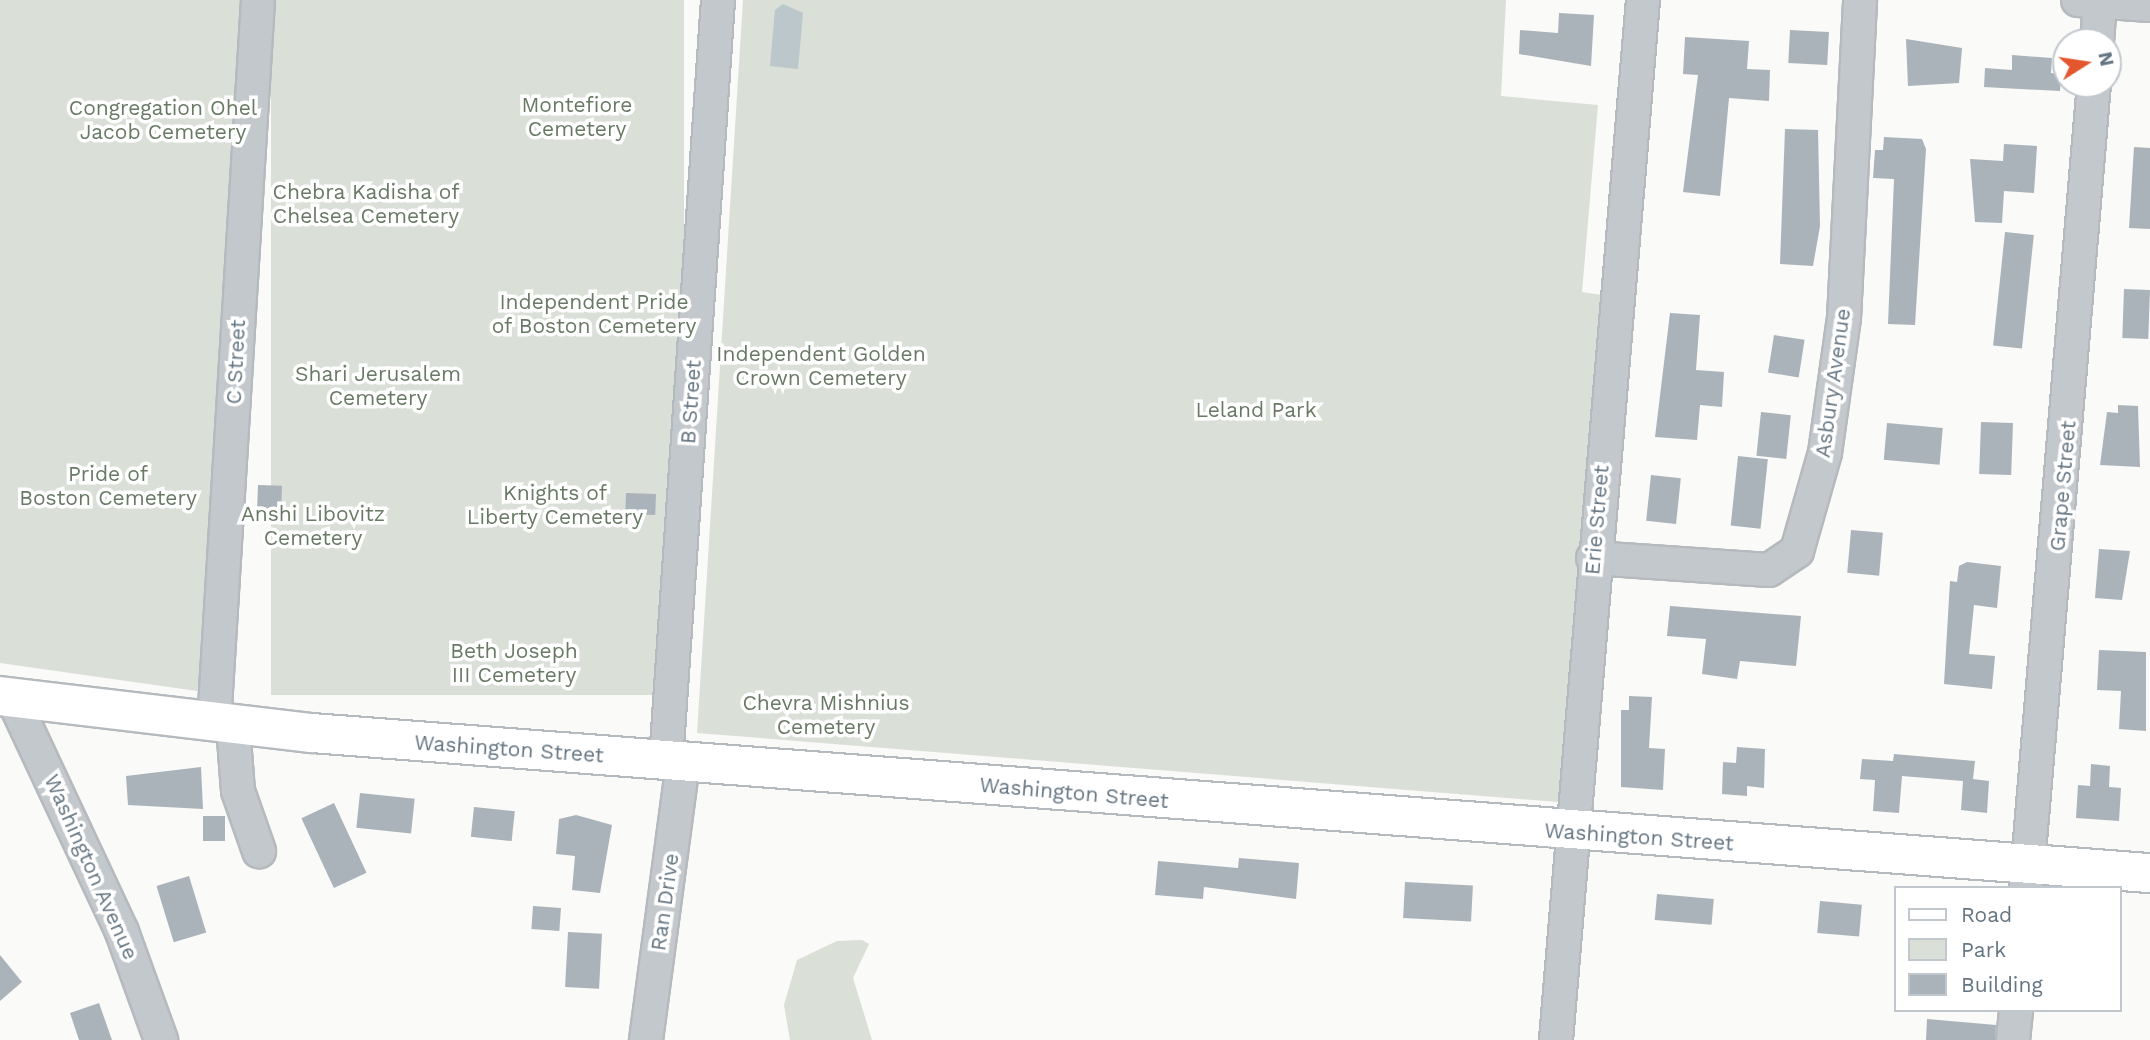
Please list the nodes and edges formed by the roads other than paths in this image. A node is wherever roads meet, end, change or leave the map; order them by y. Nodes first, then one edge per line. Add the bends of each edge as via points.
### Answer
1 (258, 0) edge
2 (718, 0) edge
3 (1643, 0) edge
4 (1860, 0) edge
5 (2089, 1) edge
6 (2150, 5) edge
7 (2094, 28) edge
8 (2093, 98) edge
9 (1593, 558) junction
10 (6, 696) edge
11 (224, 725) junction
12 (674, 762) junction
13 (1573, 832) junction
14 (259, 851) dead end
15 (2150, 873) edge
16 (2026, 876) edge
17 (2015, 1012) edge
18 (161, 1040) edge
19 (646, 1040) edge
20 (1556, 1040) edge
21 (2013, 1040) edge

1 - 11 street, C Street
2 - 12 street, B Street
3 - 9 street, Erie Street
4 - 9 street, Asbury Avenue via 1842,331 1825,453 1797,551 1769,570
5 - 6 street
5 - 7 street
8 - 16 street, Grape Street
9 - 13 street, Erie Street
10 - 11 main road, Washington Street
10 - 18 street, Washington Avenue via 122,932
11 - 12 main road, Washington Street
11 - 14 street, C Street via 238,791
12 - 13 main road, Washington Street
12 - 19 street, Ran Drive
13 - 16 main road, Washington Street
13 - 20 street, Erie Street
15 - 16 main road, Washington Street
17 - 21 street

